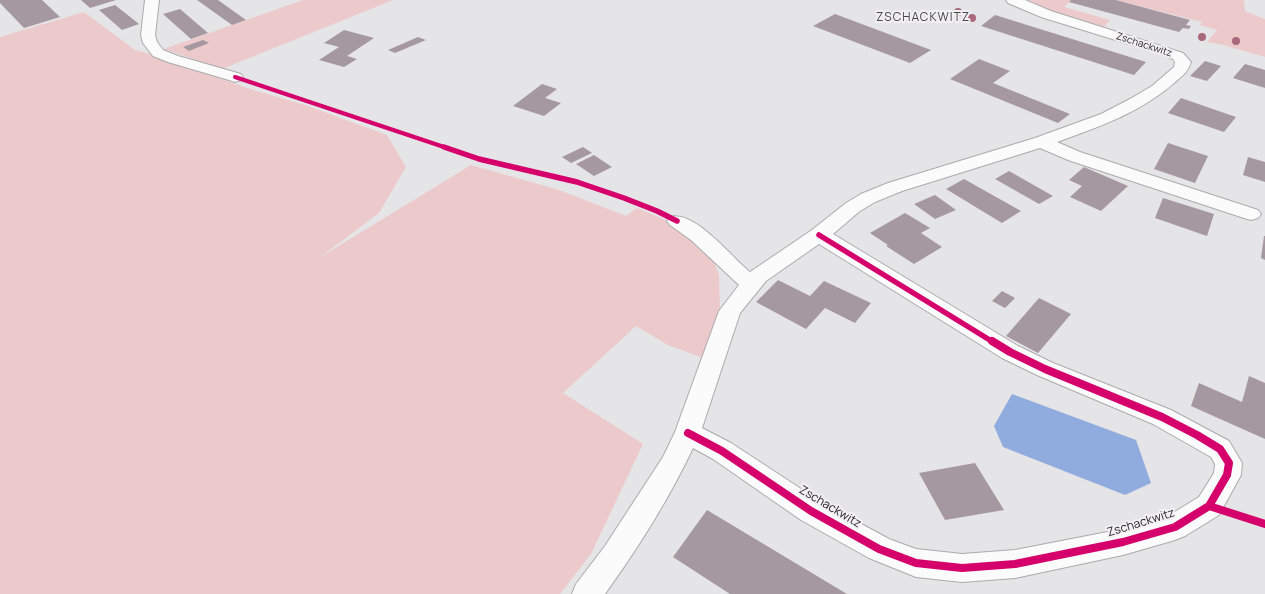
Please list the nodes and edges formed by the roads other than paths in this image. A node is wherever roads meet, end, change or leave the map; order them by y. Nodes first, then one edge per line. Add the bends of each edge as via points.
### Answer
1 (152, 0) edge
2 (1013, 0) edge
3 (236, 77) dead end
4 (1041, 142) junction
5 (1251, 214) dead end
6 (677, 221) dead end
7 (819, 235) junction
8 (750, 284) junction
9 (688, 434) junction
10 (587, 594) edge

1 - 3 street via 148,35 150,43 158,53
2 - 4 street, Zschackwitz via 1046,14 1166,51 1178,56 1183,62 1181,69 1158,89 1136,103 1107,118
4 - 5 street via 1074,156
4 - 7 street, Zschackwitz via 895,187 868,198
6 - 8 street via 698,235
7 - 8 street, Zschackwitz
7 - 9 street, Zschackwitz via 1010,352 1162,417 1220,449 1229,463 1228,475 1209,506 1175,527 1123,542 1015,564 962,568 916,563 880,549 811,511 722,451
8 - 9 street, Zschackwitz via 730,312
9 - 10 street, Zschackwitz via 672,465 615,556

